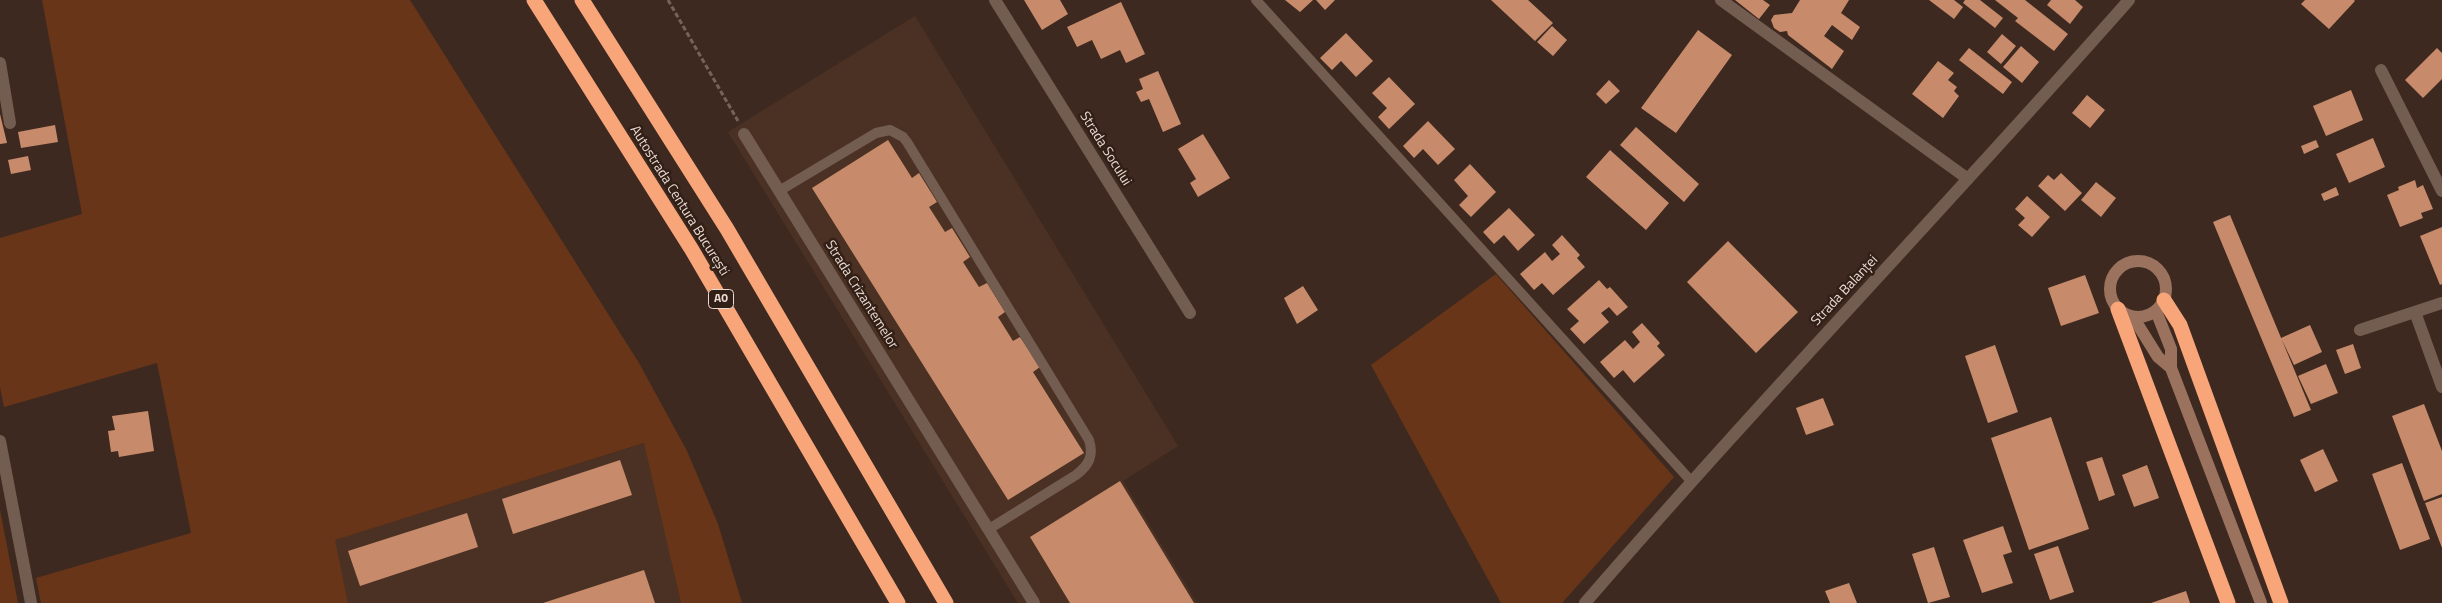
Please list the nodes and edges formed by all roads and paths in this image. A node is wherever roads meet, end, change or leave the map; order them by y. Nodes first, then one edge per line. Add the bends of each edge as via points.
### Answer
1 (534, 0) edge
2 (582, 0) edge
3 (668, 0) edge
4 (996, 0) edge
5 (1256, 0) edge
6 (1721, 0) edge
7 (2129, 0) edge
8 (0, 63) edge
9 (2381, 70) dead end
10 (10, 123) dead end
11 (744, 134) joint
12 (1968, 179) junction
13 (779, 191) junction
14 (2442, 191) edge
15 (2442, 303) edge
16 (2160, 306) junction
17 (2118, 309) junction
18 (2415, 312) junction
19 (1190, 313) dead end
20 (2134, 317) junction
21 (2360, 330) dead end
22 (2171, 368) junction
23 (2442, 387) edge
24 (0, 441) edge
25 (1691, 481) junction
26 (989, 529) junction
27 (2260, 601) edge
28 (31, 603) edge
29 (898, 603) edge
30 (946, 603) edge
31 (1034, 603) edge
32 (1585, 603) edge
33 (2228, 603) edge
34 (2281, 603) edge

1 - 29 highway, Autostrada Centura București / A0 via 692,250
2 - 30 highway, Autostrada Centura București via 727,229
3 - 11 path
4 - 19 street, Strada Socului
5 - 25 lane
6 - 12 street
7 - 12 street, Strada Balanței
8 - 10 street
9 - 14 street
11 - 13 street, Strada Crizantemelor
12 - 25 street, Strada Balanței
13 - 26 street, Strada Crizantemelor
13 - 26 lane via 876,133 890,130 907,142 1092,449 1088,464 1076,476
15 - 18 street
16 - 17 street via 2166,288 2161,272 2136,260 2119,268 2110,284 2110,294
16 - 20 street
16 - 22 street via 2171,348
16 - 34 highway via 2180,325
17 - 20 street
17 - 33 highway
18 - 21 street
18 - 23 street
20 - 22 street via 2158,357
22 - 27 street
24 - 28 street
25 - 32 street, Strada Balanței
26 - 31 street, Strada Crizantemelor

